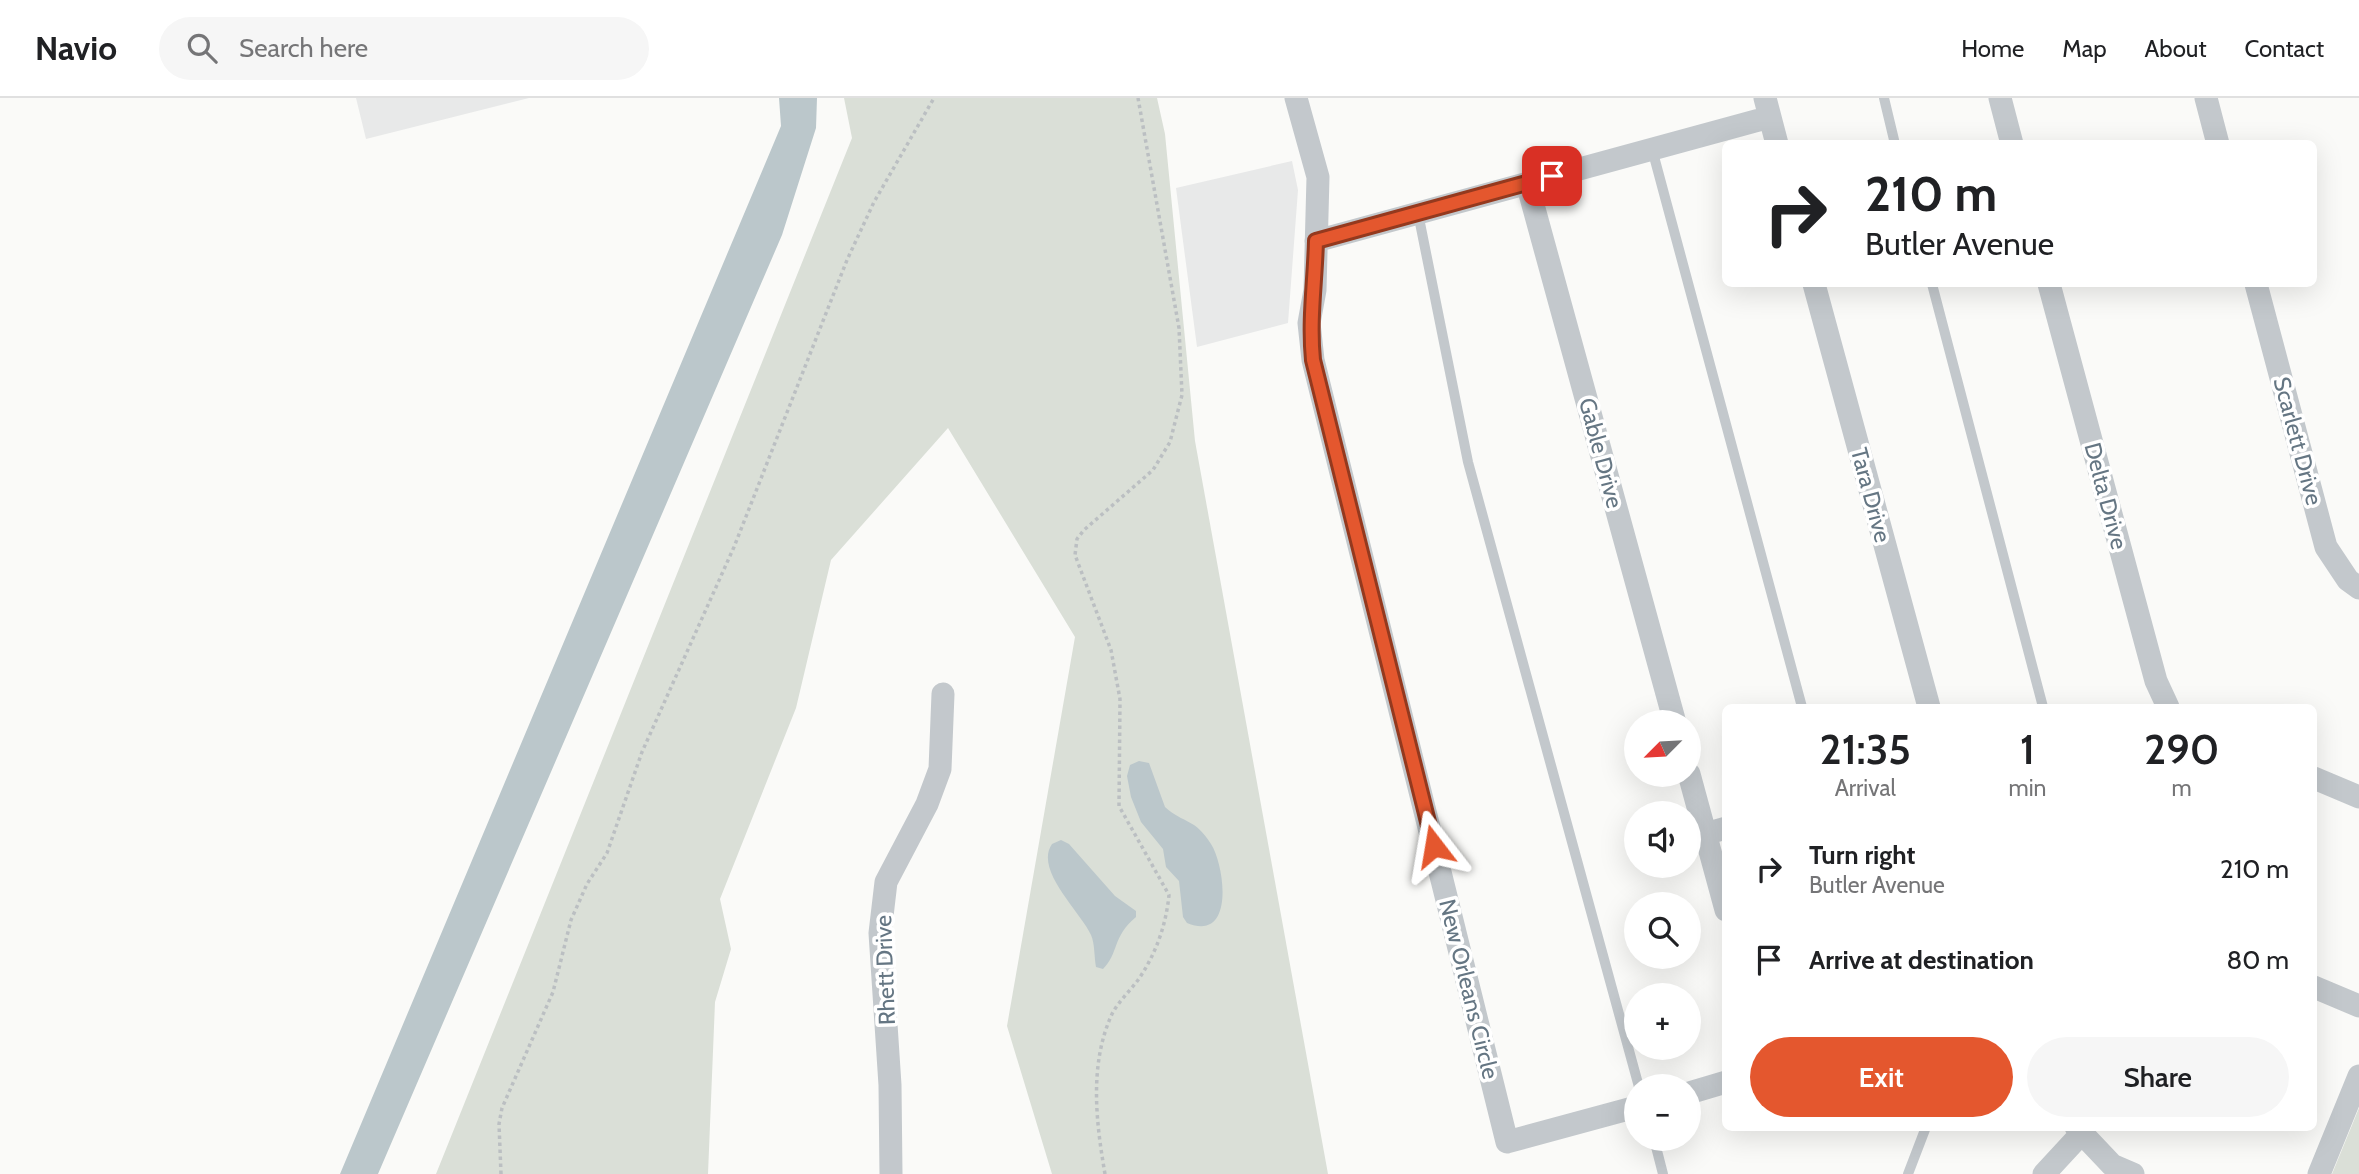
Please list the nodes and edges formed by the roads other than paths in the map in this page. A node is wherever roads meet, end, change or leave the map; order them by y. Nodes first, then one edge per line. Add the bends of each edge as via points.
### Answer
1 (1296, 98) edge
2 (1884, 98) edge
3 (2000, 98) edge
4 (2206, 98) edge
5 (1767, 107) edge
6 (1776, 140) edge
7 (1894, 140) edge
8 (2011, 140) edge
9 (2217, 140) edge
10 (1651, 149) junction
11 (1527, 183) junction
12 (1418, 213) junction
13 (1316, 241) junction
14 (1815, 287) edge
15 (1933, 287) edge
16 (2050, 287) edge
17 (2257, 287) edge
18 (2359, 588) edge
19 (943, 694) dead end
20 (1801, 704) edge
21 (1927, 704) edge
22 (2042, 704) edge
23 (2167, 704) edge
24 (1671, 710) edge
25 (2317, 779) edge
26 (1695, 788) edge
27 (2359, 797) edge
28 (1715, 831) edge
29 (1722, 881) edge
30 (2317, 988) edge
31 (2359, 1006) edge
32 (1635, 1074) edge
33 (2359, 1076) edge
34 (1722, 1084) edge
35 (1701, 1090) edge
36 (1624, 1110) edge
37 (1924, 1131) edge
38 (2078, 1131) edge
39 (1657, 1151) edge
40 (891, 1174) edge
41 (1663, 1174) edge
42 (1908, 1174) edge
43 (2044, 1174) edge
44 (2133, 1174) edge
45 (2319, 1174) edge

1 - 13 street, New Orleans Circle via 1318,177
2 - 7 lane
3 - 8 street
4 - 9 street
5 - 6 street
5 - 10 street
10 - 11 street
10 - 20 lane
11 - 12 street
11 - 24 street, Gable Drive
12 - 13 street
12 - 32 lane via 1468,462
13 - 36 street, New Orleans Circle via 1309,323 1313,360 1507,1142
14 - 21 street, Tara Drive
15 - 22 lane
16 - 23 street, Delta Drive via 2156,681
17 - 18 street, Scarlett Drive via 2326,547 2348,580
19 - 40 street, Rhett Drive via 940,769 886,882 881,920
25 - 27 street
26 - 28 street
28 - 29 street
30 - 31 street
33 - 45 street
34 - 35 street
37 - 42 lane
38 - 43 street
38 - 44 street via 2112,1165
39 - 41 lane

